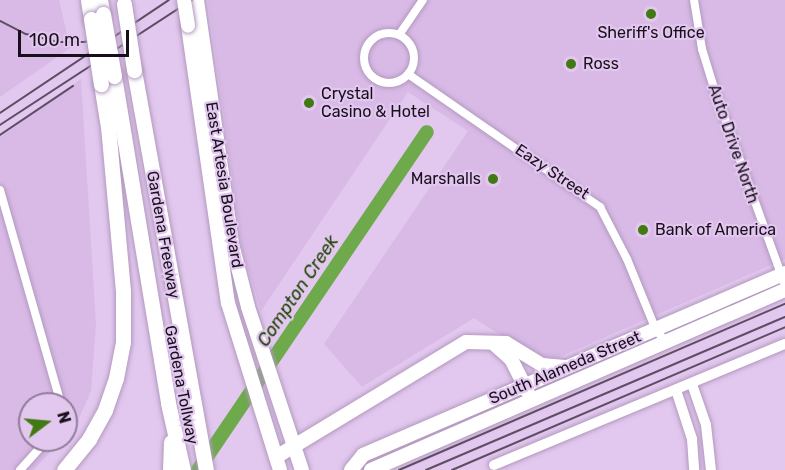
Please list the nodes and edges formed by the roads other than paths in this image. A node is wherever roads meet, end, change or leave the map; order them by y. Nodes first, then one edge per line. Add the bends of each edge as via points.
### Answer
1 (88, 0) edge
2 (184, 0) edge
3 (197, 0) edge
4 (423, 0) edge
5 (694, 0) edge
6 (109, 7) edge
7 (194, 22) junction
8 (399, 35) junction
9 (408, 74) junction
10 (118, 75) junction
11 (0, 190) edge
12 (221, 223) junction
13 (784, 278) edge
14 (785, 290) edge
15 (153, 310) joint
16 (656, 330) junction
17 (491, 342) junction
18 (666, 342) junction
19 (785, 344) edge
20 (511, 359) junction
21 (569, 366) junction
22 (184, 382) junction
23 (692, 384) junction
24 (525, 385) junction
25 (676, 390) junction
26 (58, 392) edge
27 (494, 399) junction
28 (532, 399) junction
29 (170, 410) junction
30 (299, 444) junction
31 (36, 452) edge
32 (278, 463) edge
33 (494, 465) dead end
34 (20, 470) edge
35 (64, 470) edge
36 (170, 470) edge
37 (183, 470) edge
38 (198, 470) edge
39 (206, 470) edge
40 (302, 470) edge
41 (352, 470) edge
42 (371, 470) edge
43 (694, 470) edge
44 (711, 470) edge

1 - 6 highway
2 - 7 main road, East Artesia Boulevard, bridge
3 - 7 main road, East Artesia Boulevard
4 - 8 street
5 - 13 street, Auto Drive North via 702,49 714,88 756,212
6 - 10 highway, Gardena Freeway, bridge
6 - 10 highway, bridge
7 - 12 main road, East Artesia Boulevard
8 - 9 street via 413,52 414,62
8 - 9 street via 383,33 374,38 367,46 364,62 368,72 381,82 396,82
9 - 16 street, Eazy Street via 600,207 627,259
10 - 15 highway, Gardena Tollway via 158,294
10 - 22 highway, Gardena Freeway via 143,124
10 - 35 highway via 108,127 123,291 123,342 117,378 105,410 89,439
11 - 26 street
12 - 30 main road, East Artesia Boulevard
12 - 32 main road, East Artesia Boulevard via 228,303
13 - 16 main road, South Alameda Street
14 - 18 main road, South Alameda Street
15 - 29 highway, Gardena Freeway
16 - 18 street, Eazy Street
16 - 21 main road, South Alameda Street
17 - 20 main road
17 - 21 main road via 516,347 542,365
17 - 30 main road via 456,346
18 - 28 main road, South Alameda Street
19 - 23 street
20 - 24 main road
20 - 27 main road via 508,380
21 - 24 main road, South Alameda Street
22 - 38 highway, Gardena Tollway
22 - 39 highway, Gardena Freeway
23 - 25 street
23 - 44 street via 705,425
24 - 27 main road, South Alameda Street
24 - 28 main road
25 - 33 street
25 - 43 street via 692,439
27 - 41 main road, South Alameda Street via 363,455
28 - 42 main road, South Alameda Street
29 - 36 highway
29 - 37 highway, Gardena Freeway
30 - 32 main road
30 - 40 main road, East Artesia Boulevard
31 - 34 street

